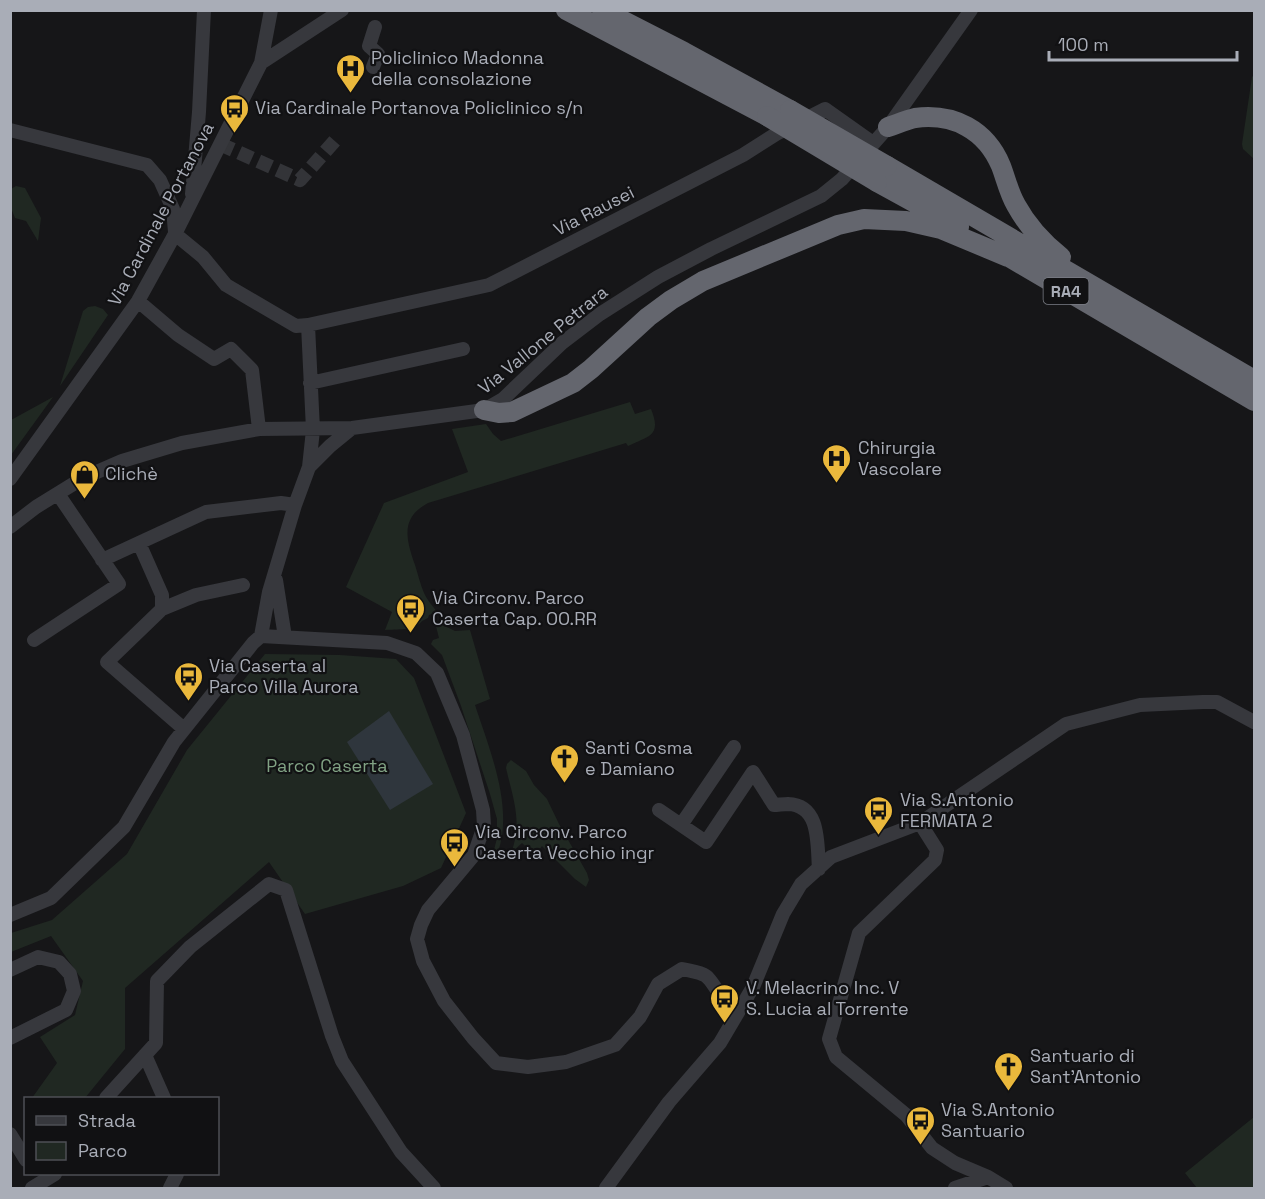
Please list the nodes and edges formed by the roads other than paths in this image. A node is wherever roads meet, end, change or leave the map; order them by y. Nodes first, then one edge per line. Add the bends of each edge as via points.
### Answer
1 (204, 10) edge
2 (271, 10) edge
3 (342, 10) edge
4 (566, 10) edge
5 (602, 10) edge
6 (971, 10) edge
7 (375, 27) dead end
8 (261, 63) junction
9 (374, 67) dead end
10 (888, 127) junction
11 (10, 130) edge
12 (873, 143) junction
13 (220, 144) junction
14 (195, 152) junction
15 (882, 174) junction
16 (191, 202) junction
17 (175, 234) junction
18 (1008, 257) junction
19 (1110, 297) junction
20 (138, 301) junction
21 (308, 325) junction
22 (463, 349) dead end
23 (1254, 380) edge
24 (310, 383) junction
25 (1254, 401) edge
26 (484, 410) junction
27 (352, 428) junction
28 (259, 429) junction
29 (313, 430) junction
30 (309, 467) junction
31 (10, 479) edge
32 (58, 494) junction
33 (295, 505) junction
34 (10, 527) edge
35 (139, 543) junction
36 (102, 560) junction
37 (275, 572) junction
38 (243, 585) dead end
39 (162, 609) junction
40 (261, 636) junction
41 (285, 636) junction
42 (34, 640) dead end
43 (1254, 722) edge
44 (184, 729) junction
45 (734, 747) dead end
46 (659, 810) dead end
47 (920, 823) junction
48 (681, 825) junction
49 (819, 868) junction
50 (10, 915) edge
51 (10, 970) edge
52 (734, 1018) junction
53 (10, 1038) edge
54 (145, 1055) junction
55 (107, 1097) edge
56 (164, 1097) edge
57 (10, 1134) edge
58 (24, 1157) edge
59 (52, 1175) edge
60 (988, 1177) junction
61 (36, 1184) edge
62 (434, 1188) edge
63 (606, 1188) edge
64 (955, 1188) edge
65 (1006, 1188) edge

1 - 14 street
2 - 8 street, Via Cardinale Portanova
3 - 8 street
4 - 15 highway, RA4, bridge
5 - 15 highway, RA4, bridge via 789,110
6 - 10 street, Via Vallone Petrara
7 - 9 street via 369,46 378,54
8 - 13 street, Via Cardinale Portanova
10 - 12 street, Via Vallone Petrara
10 - 19 highway via 937,117 973,129 992,148 1025,222 1043,243
11 - 17 street via 147,165 160,180 173,209
12 - 21 street, Via Rausei via 825,109 744,155 489,285
12 - 26 street, Via Vallone Petrara via 842,179 821,196 658,277 562,343 503,399
13 - 14 street via 208,153
13 - 16 street, Via Cardinale Portanova
14 - 16 street
15 - 18 highway, RA4 via 931,211
15 - 19 highway, RA4
16 - 17 street, Via Cardinale Portanova
17 - 20 street, Via Cardinale Portanova
17 - 21 street via 203,256 226,285 296,326
18 - 25 highway, RA4
18 - 26 highway via 941,229 906,221 864,219 838,225 703,281 671,300 573,383 512,412
19 - 23 highway, RA4
20 - 28 street via 214,359 231,349 252,370
20 - 31 street, Via Cardinale Portanova
21 - 24 street
22 - 24 street
24 - 29 street
26 - 27 street, Via Vallone Petrara
27 - 29 street, Via Vallone Petrara
27 - 30 street
28 - 29 street, Via Vallone Petrara
28 - 32 street, Via Vallone Petrara via 182,443 122,461
29 - 30 street
30 - 33 street
32 - 34 street, Via Vallone Petrara
32 - 36 street
33 - 35 street via 281,503 206,512
33 - 37 street
35 - 36 street
35 - 39 street via 162,595
36 - 42 street via 119,584
37 - 40 street
37 - 41 street
38 - 39 street via 196,595
39 - 44 street via 107,662
40 - 41 street
40 - 44 street
41 - 52 street via 387,643 416,653 437,673 463,735 484,826 474,855 428,910 417,939 423,961 444,1000 496,1063 528,1067 566,1062 615,1045 639,1017 658,984 682,969 705,975
43 - 47 street via 1217,702 1203,702 1140,705 1066,724
44 - 50 street via 124,827 51,898
45 - 48 street
46 - 48 street
47 - 49 street via 831,857
47 - 60 street via 937,850 935,860 860,933 829,1039 836,1057 906,1115 932,1148
48 - 49 street via 706,842 753,772 774,805 790,804 805,809 815,823
49 - 52 street via 801,884 783,914 753,987
51 - 53 street via 38,957 59,962 70,974 74,991 66,1010
52 - 63 street via 720,1043 669,1102
54 - 55 street
54 - 56 street
54 - 62 street via 156,1043 157,981 190,947 269,884 286,891 342,1061 401,1152
57 - 58 street
59 - 61 street
60 - 64 street
60 - 65 street

